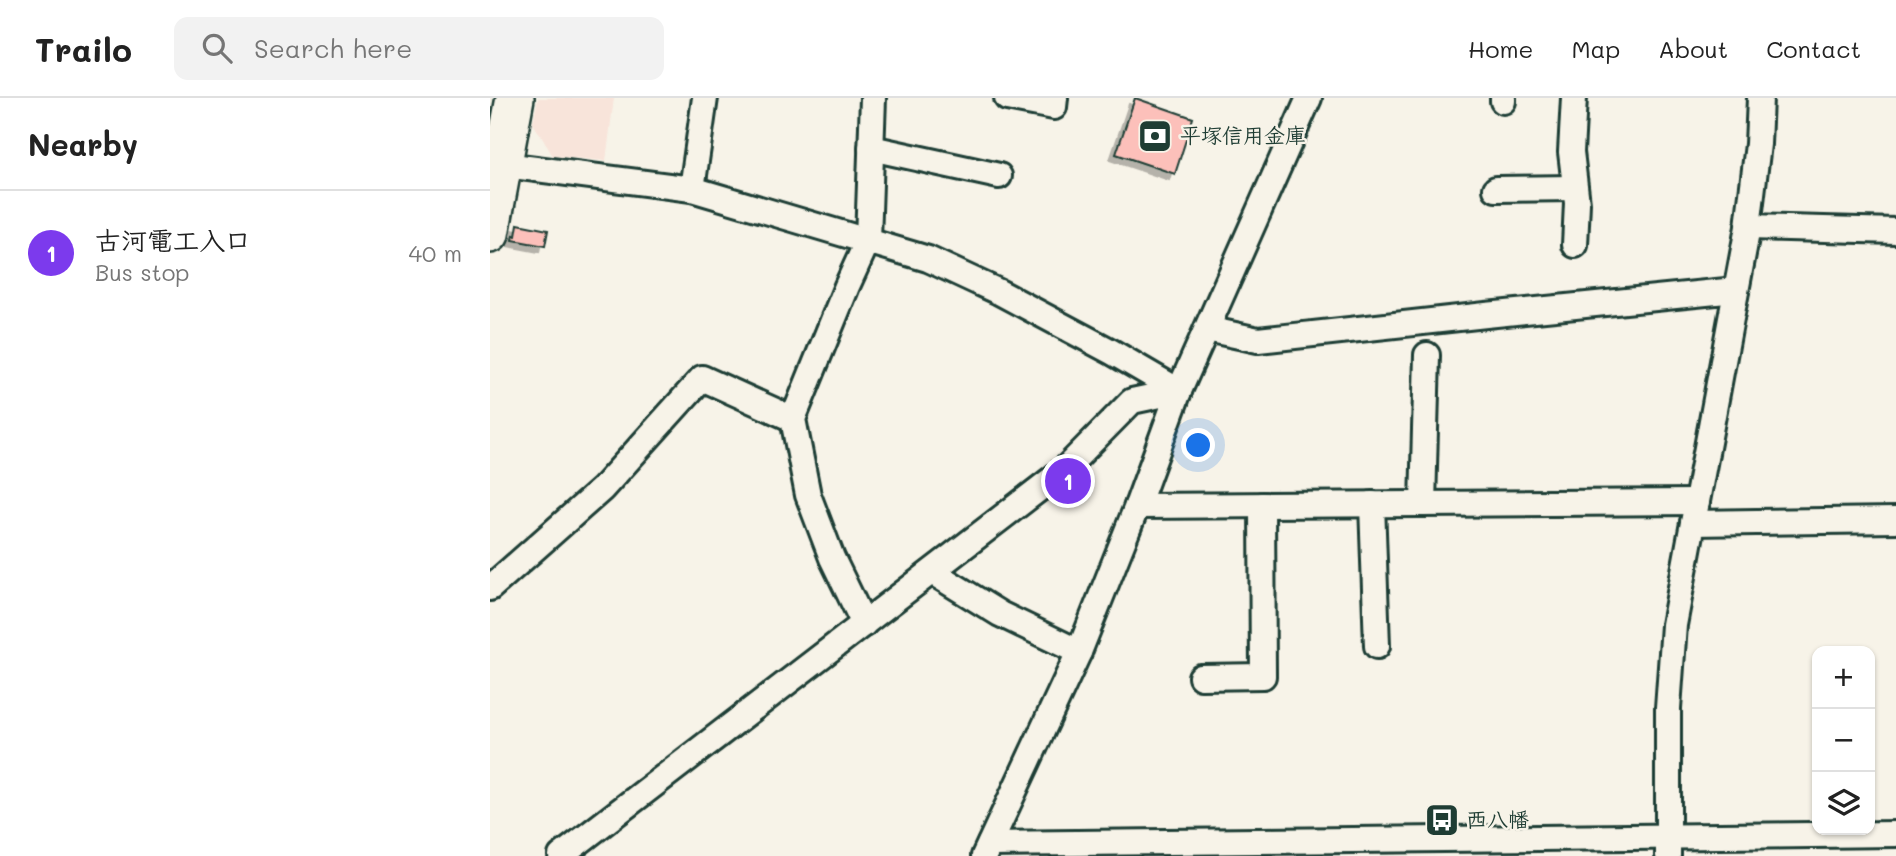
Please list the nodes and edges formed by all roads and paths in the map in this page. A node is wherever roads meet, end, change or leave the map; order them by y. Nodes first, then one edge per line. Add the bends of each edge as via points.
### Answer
1 (515, 98) edge
2 (705, 98) edge
3 (873, 98) edge
4 (1006, 98) edge
5 (1055, 98) edge
6 (1309, 98) edge
7 (1574, 98) edge
8 (1760, 98) edge
9 (872, 148) junction
10 (497, 164) edge
11 (999, 176) dead end
12 (1575, 188) junction
13 (692, 189) junction
14 (1496, 189) dead end
15 (1748, 227) junction
16 (1896, 231) edge
17 (490, 234) edge
18 (868, 240) junction
19 (1575, 245) dead end
20 (1736, 290) junction
21 (1207, 329) junction
22 (1427, 355) dead end
23 (1180, 391) junction
24 (793, 419) junction
25 (1372, 504) junction
26 (1423, 504) junction
27 (1262, 505) junction
28 (1137, 506) junction
29 (1695, 512) junction
30 (1896, 520) edge
31 (932, 572) junction
32 (490, 587) edge
33 (864, 624) junction
34 (1377, 646) dead end
35 (1079, 652) junction
36 (1201, 677) dead end
37 (1896, 834) edge
38 (1668, 846) edge
39 (987, 850) edge
40 (561, 856) edge

1 - 10 highway
2 - 13 street
3 - 9 street
4 - 5 street via 1054,107
6 - 21 street
7 - 12 street via 1570,152
8 - 15 street
9 - 11 street
9 - 18 street
10 - 13 street
10 - 17 highway
12 - 14 street
12 - 19 street
13 - 18 street
15 - 16 street
15 - 20 street
18 - 23 street via 928,259 999,292
18 - 24 street
20 - 21 street via 1258,341
20 - 29 street
21 - 23 street
22 - 26 street
23 - 28 street
23 - 31 street via 1132,401 1065,469
24 - 32 street via 702,378 602,489
24 - 33 street via 808,495
25 - 26 street
25 - 27 street
25 - 34 street
26 - 29 street
27 - 28 street
27 - 36 street via 1263,676
28 - 35 street
29 - 30 street
29 - 38 street via 1674,625 1668,708
31 - 33 street
31 - 35 street via 1000,614
33 - 40 street
35 - 39 street
37 - 38 street
38 - 39 street

